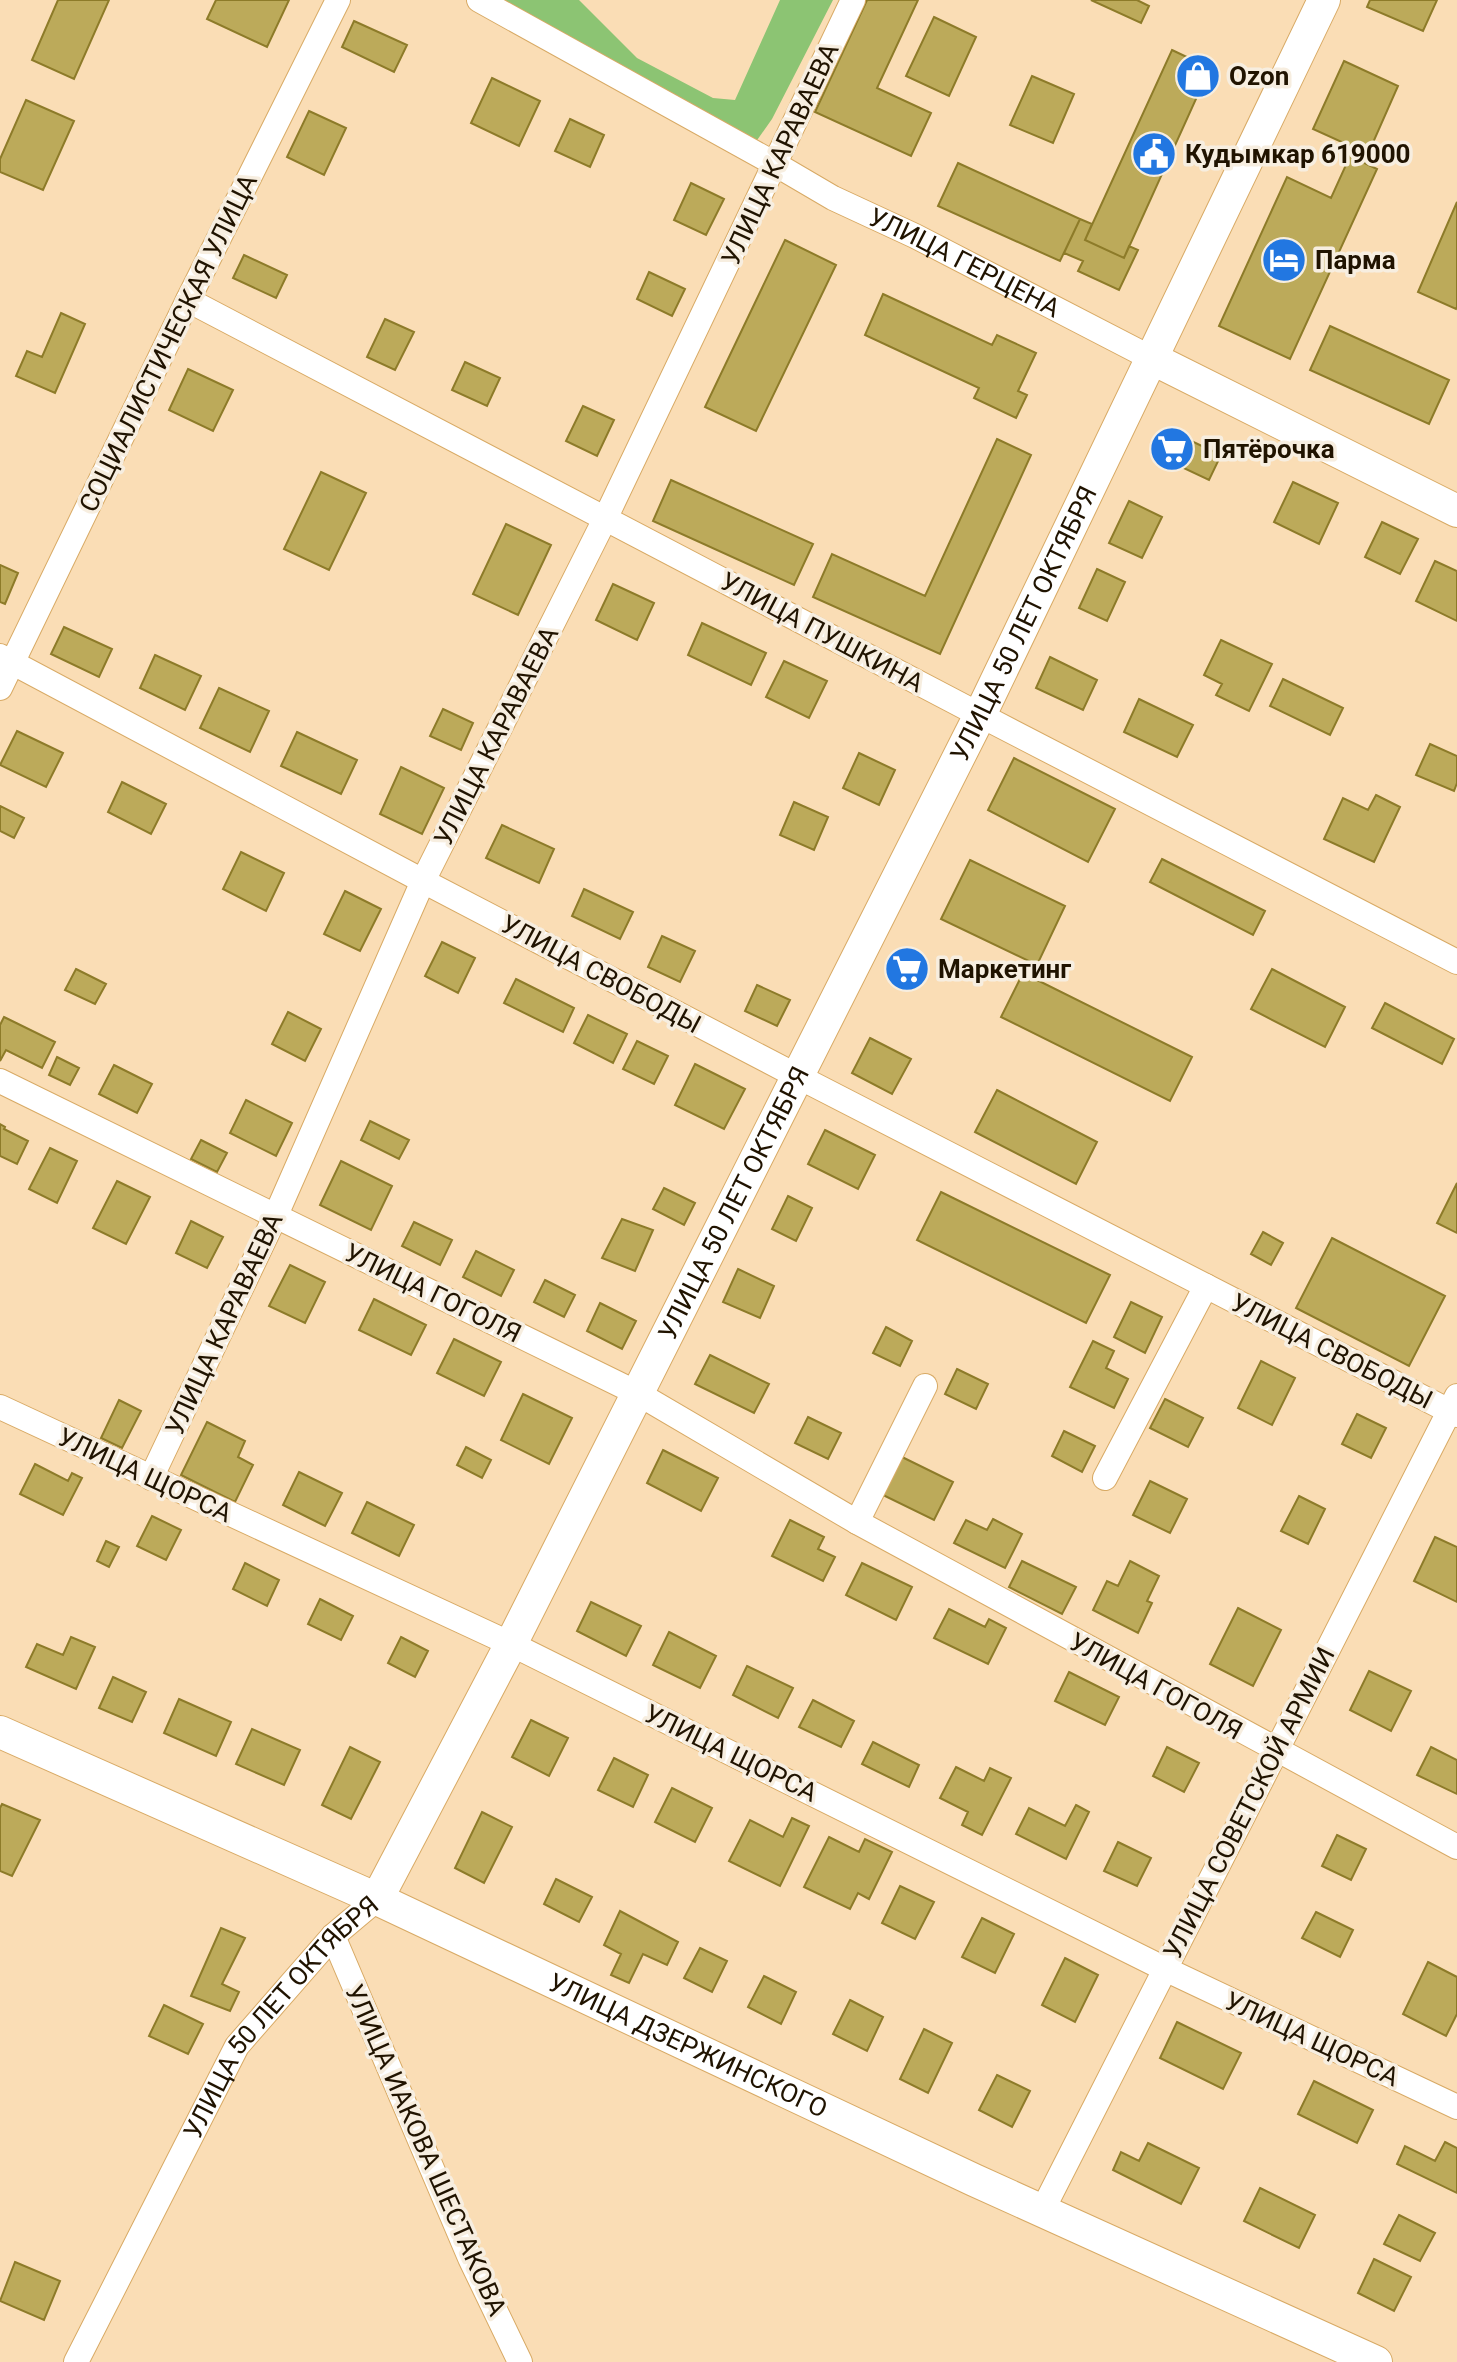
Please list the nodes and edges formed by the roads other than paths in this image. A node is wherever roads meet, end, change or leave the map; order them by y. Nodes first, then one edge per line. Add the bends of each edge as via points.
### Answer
1 (338, 0) edge
2 (479, 0) edge
3 (853, 0) edge
4 (1324, 0) edge
5 (775, 164) junction
6 (188, 300) junction
7 (1151, 358) junction
8 (1457, 511) edge
9 (605, 519) junction
10 (6, 658) edge
11 (0, 688) edge
12 (980, 715) junction
13 (423, 881) junction
14 (1457, 962) edge
15 (797, 1076) junction
16 (0, 1081) edge
17 (276, 1215) junction
18 (1206, 1286) junction
19 (925, 1386) dead end
20 (637, 1393) junction
21 (0, 1407) edge
22 (1454, 1407) edge
23 (151, 1478) junction
24 (1105, 1478) dead end
25 (857, 1522) junction
26 (511, 1644) junction
27 (0, 1732) edge
28 (1276, 1751) junction
29 (1457, 1847) edge
30 (377, 1899) junction
31 (333, 1936) junction
32 (1165, 1969) junction
33 (1457, 2107) edge
34 (1042, 2211) junction
35 (76, 2362) edge
36 (520, 2362) edge
37 (1376, 2362) edge

1 - 6 street, СОЦИАЛИСТИЧЕСКАЯ УЛИЦА
2 - 5 street, УЛИЦА ГЕРЦЕНА
3 - 5 street, УЛИЦА КАРАВАЕВА
4 - 7 street, УЛИЦА 50 ЛЕТ ОКТЯБРЯ
5 - 7 street, УЛИЦА ГЕРЦЕНА
5 - 9 street, УЛИЦА КАРАВАЕВА
6 - 9 street, УЛИЦА ПУШКИНА
6 - 10 street, СОЦИАЛИСТИЧЕСКАЯ УЛИЦА
7 - 8 street, УЛИЦА ГЕРЦЕНА
7 - 12 street, УЛИЦА 50 ЛЕТ ОКТЯБРЯ
9 - 12 street, УЛИЦА ПУШКИНА
9 - 13 street, УЛИЦА КАРАВАЕВА
10 - 11 street, СОЦИАЛИСТИЧЕСКАЯ УЛИЦА
10 - 13 street, УЛИЦА СВОБОДЫ
12 - 14 street, УЛИЦА ПУШКИНА
12 - 15 street, УЛИЦА 50 ЛЕТ ОКТЯБРЯ
13 - 15 street, УЛИЦА СВОБОДЫ
13 - 17 street, УЛИЦА КАРАВАЕВА
15 - 18 street, УЛИЦА СВОБОДЫ
15 - 20 street, УЛИЦА 50 ЛЕТ ОКТЯБРЯ
16 - 17 street, УЛИЦА ГОГОЛЯ
17 - 20 street, УЛИЦА ГОГОЛЯ
17 - 23 street, УЛИЦА КАРАВАЕВА
18 - 22 street, УЛИЦА СВОБОДЫ
18 - 24 street, УЛИЦА СВОБОДЫ
19 - 25 street
20 - 25 street, УЛИЦА ГОГОЛЯ
20 - 26 street, УЛИЦА 50 ЛЕТ ОКТЯБРЯ
21 - 23 street, УЛИЦА ЩОРСА
22 - 28 street, УЛИЦА СОВЕТСКОЙ АРМИИ
23 - 26 street, УЛИЦА ЩОРСА
25 - 28 street, УЛИЦА ГОГОЛЯ
26 - 30 street, УЛИЦА 50 ЛЕТ ОКТЯБРЯ
26 - 32 street, УЛИЦА ЩОРСА
27 - 30 street, УЛИЦА ДЗЕРЖИНСКОГО
28 - 29 street, УЛИЦА ГОГОЛЯ
28 - 32 street, УЛИЦА СОВЕТСКОЙ АРМИИ
30 - 31 street, УЛИЦА 50 ЛЕТ ОКТЯБРЯ
30 - 34 street, УЛИЦА ДЗЕРЖИНСКОГО
31 - 35 street, УЛИЦА 50 ЛЕТ ОКТЯБРЯ via 237,2046
31 - 36 street, УЛИЦА ИАКОВА ШЕСТАКОВА
32 - 33 street, УЛИЦА ЩОРСА
32 - 34 street, УЛИЦА СОВЕТСКОЙ АРМИИ
34 - 37 street, УЛИЦА ДЗЕРЖИНСКОГО

